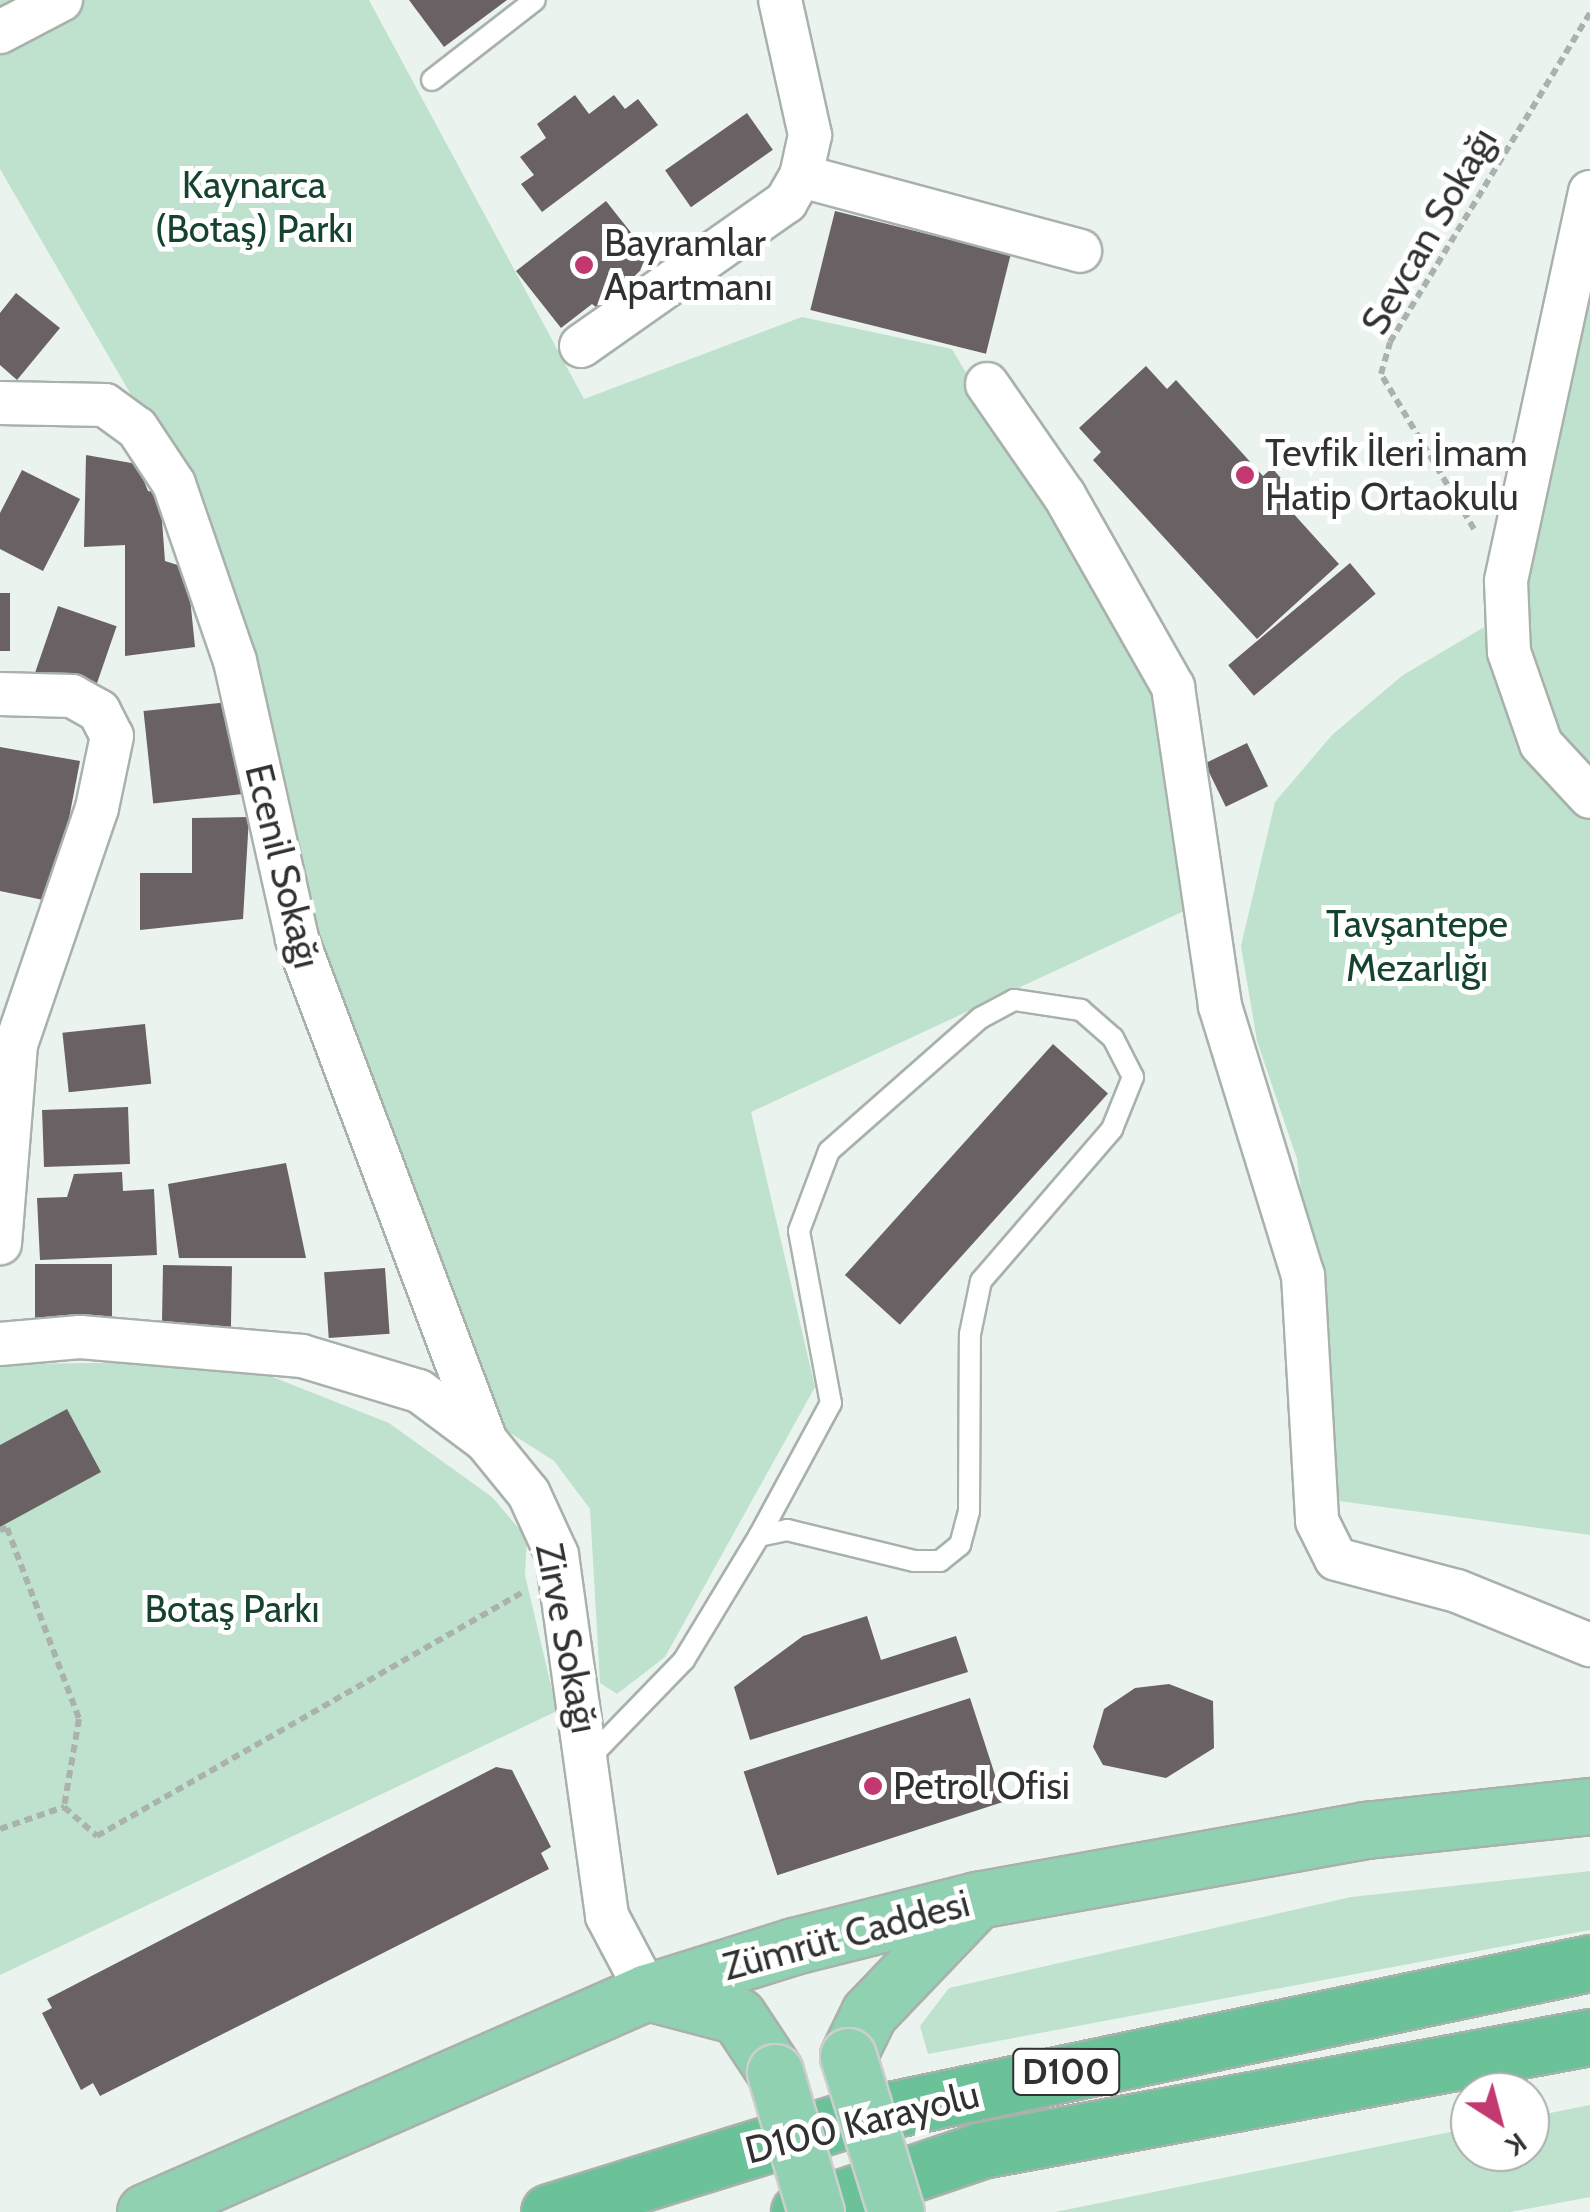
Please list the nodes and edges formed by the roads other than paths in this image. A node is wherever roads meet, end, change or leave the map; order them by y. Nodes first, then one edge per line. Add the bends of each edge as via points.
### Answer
1 (61, 0) edge
2 (534, 0) edge
3 (780, 0) edge
4 (0, 32) edge
5 (432, 80) dead end
6 (800, 176) junction
7 (1590, 192) edge
8 (1080, 251) dead end
9 (581, 346) dead end
10 (986, 384) dead end
11 (0, 403) edge
12 (0, 694) edge
13 (1590, 797) edge
14 (10, 1035) edge
15 (0, 1244) edge
16 (0, 1344) edge
17 (486, 1441) junction
18 (760, 1536) junction
19 (1590, 1645) edge
20 (590, 1756) junction
21 (1590, 1806) edge
22 (977, 1900) junction
23 (1590, 1963) edge
24 (648, 1992) junction
25 (1590, 2037) edge
26 (145, 2212) edge
27 (549, 2212) edge
28 (799, 2212) edge
29 (816, 2212) edge
30 (896, 2212) edge

1 - 4 street
2 - 5 lane
3 - 6 street via 810,135
6 - 8 street
6 - 9 street via 786,202
7 - 13 street via 1506,580 1509,652 1541,744
10 - 19 street via 1064,495 1173,687 1220,1006 1303,1275 1317,1522 1336,1559 1456,1590
11 - 17 street, Ecenil Sokağı via 106,404 137,428 174,484 235,661 297,939
12 - 14 street via 72,696 99,711 112,736 97,808
14 - 15 street
16 - 17 street, Zirve Sokağı via 80,1337 302,1356 418,1391
17 - 20 street, Zirve Sokağı via 529,1494 560,1571
18 - 18 lane via 786,1530 914,1561 940,1561 960,1546 969,1511 970,1334 981,1281 1112,1129 1133,1077 1114,1038 1081,1010 1014,1000 980,1018 829,1152 799,1231 831,1403
18 - 20 lane via 684,1660
20 - 24 street, Zirve Sokağı via 607,1916
21 - 22 main road, Zümrüt Caddesi via 1366,1830
22 - 24 main road, Zümrüt Caddesi
22 - 30 main road, bridge via 870,2013 848,2056
23 - 27 highway, D100 Karayolu / D100 via 852,2118
24 - 26 main road, Zümrüt Caddesi
24 - 29 main road, bridge via 738,2016 775,2072
25 - 28 highway, D100 Karayolu / D100 via 982,2150

